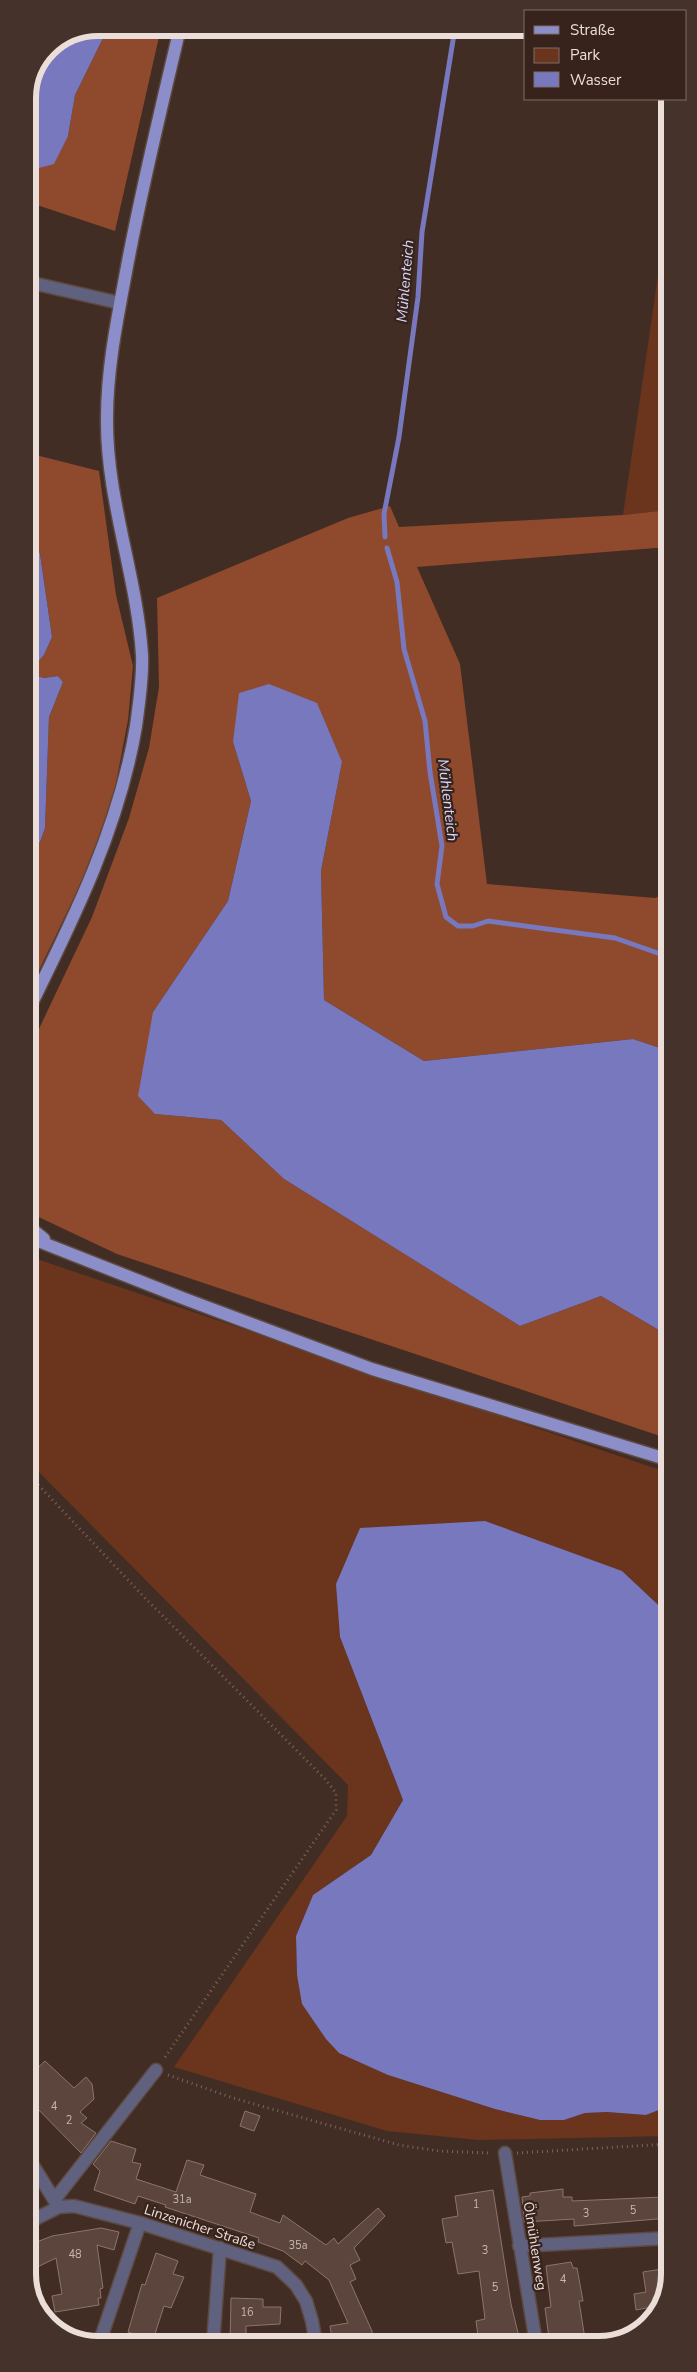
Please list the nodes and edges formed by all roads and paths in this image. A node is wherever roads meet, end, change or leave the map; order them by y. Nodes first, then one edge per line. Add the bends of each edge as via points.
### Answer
1 (178, 36) edge
2 (36, 284) edge
3 (120, 302) junction
4 (36, 996) edge
5 (36, 1233) edge
6 (36, 1241) edge
7 (55, 1249) junction
8 (661, 1458) edge
9 (36, 1482) edge
10 (156, 2070) junction
11 (661, 2144) edge
12 (505, 2153) junction
13 (36, 2170) edge
14 (57, 2203) junction
15 (36, 2217) edge
16 (140, 2223) junction
17 (661, 2238) edge
18 (519, 2246) junction
19 (220, 2248) junction
20 (102, 2336) edge
21 (214, 2336) edge
22 (315, 2336) edge
23 (535, 2336) edge

1 - 3 main road
2 - 3 street
3 - 4 main road via 110,366 107,419 117,517 136,597 142,658 140,700 129,767 106,841 78,909
5 - 7 main road
6 - 7 main road
7 - 8 main road via 372,1369
9 - 10 path via 336,1793 336,1810
10 - 12 path via 233,2098 399,2144 438,2151
10 - 14 street
11 - 12 path
12 - 18 street, Ölmühlenweg
13 - 14 street
14 - 15 street
14 - 16 street, Linzenicher Straße
16 - 19 street, Linzenicher Straße
16 - 20 street
17 - 18 street
18 - 23 street, Ölmühlenweg
19 - 21 street
19 - 22 street, Linzenicher Straße via 277,2267 296,2285 306,2301

